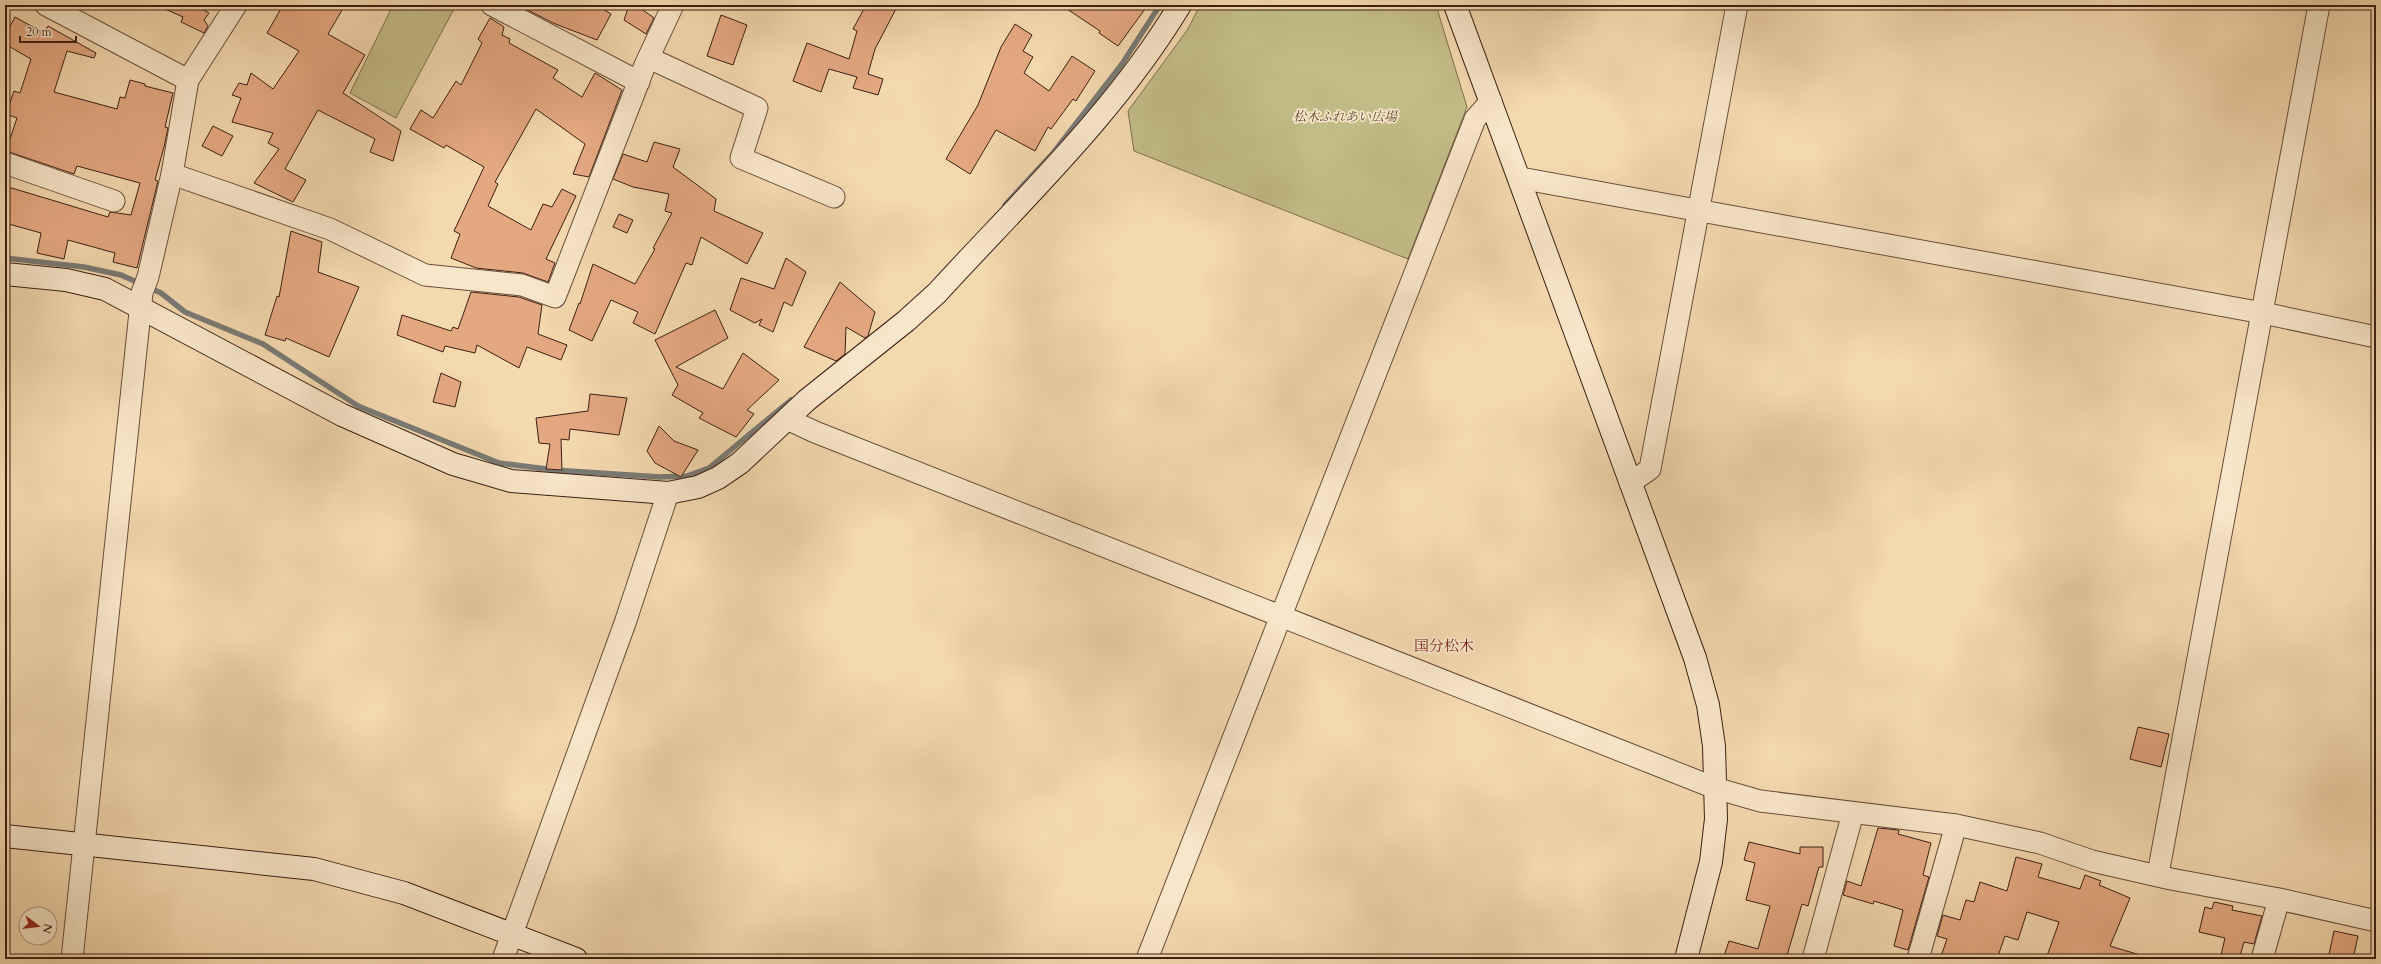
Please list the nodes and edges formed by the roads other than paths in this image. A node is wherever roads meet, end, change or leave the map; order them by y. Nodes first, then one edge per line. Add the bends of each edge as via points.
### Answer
1 (46, 5) edge
2 (236, 5) edge
3 (492, 5) edge
4 (673, 5) edge
5 (1180, 5) edge
6 (1455, 5) edge
7 (1737, 5) edge
8 (2319, 5) edge
9 (649, 58) junction
10 (188, 80) junction
11 (639, 82) junction
12 (1490, 101) junction
13 (5, 163) edge
14 (172, 174) junction
15 (1520, 178) junction
16 (834, 197) dead end
17 (114, 201) dead end
18 (1698, 209) junction
19 (5, 274) edge
20 (143, 293) junction
21 (2263, 313) junction
22 (2376, 336) edge
23 (787, 419) junction
24 (1630, 482) junction
25 (668, 493) junction
26 (1280, 615) junction
27 (1715, 788) junction
28 (1853, 813) junction
29 (1956, 825) junction
30 (5, 836) edge
31 (85, 843) junction
32 (2158, 874) junction
33 (2280, 899) junction
34 (2376, 921) edge
35 (512, 935) junction
36 (72, 959) edge
37 (503, 959) edge
38 (576, 959) edge
39 (1147, 959) edge
40 (1686, 959) edge
41 (1813, 959) edge
42 (1918, 959) edge
43 (2262, 959) edge

1 - 10 street
2 - 10 street
3 - 11 street
4 - 9 street
5 - 23 street via 1108,106 937,293
6 - 12 street
7 - 18 street
8 - 21 street
9 - 11 street
9 - 16 street via 757,108 741,158
10 - 14 street
11 - 14 street via 555,297 522,285 425,275 330,229
12 - 15 street
12 - 26 street via 1475,119
13 - 17 street
14 - 20 street
15 - 18 street
15 - 24 street
18 - 21 street
18 - 24 street via 1650,469
19 - 20 street via 66,280 105,289
20 - 25 street via 342,415 453,464 511,481
20 - 31 street
21 - 22 street
21 - 32 street
23 - 25 street via 740,462 718,478 698,488
23 - 26 street
24 - 27 street via 1695,658 1708,705 1714,746
25 - 35 street via 625,623
26 - 27 street
26 - 39 street
27 - 28 street via 1760,801
27 - 40 street via 1716,819 1711,862
28 - 29 street
28 - 41 street
29 - 32 street via 2040,843 2092,861
29 - 42 street
30 - 31 street
31 - 35 street via 314,869 404,893
31 - 36 street
32 - 33 street via 2172,879
33 - 34 street
33 - 43 street
35 - 37 street
35 - 38 street

